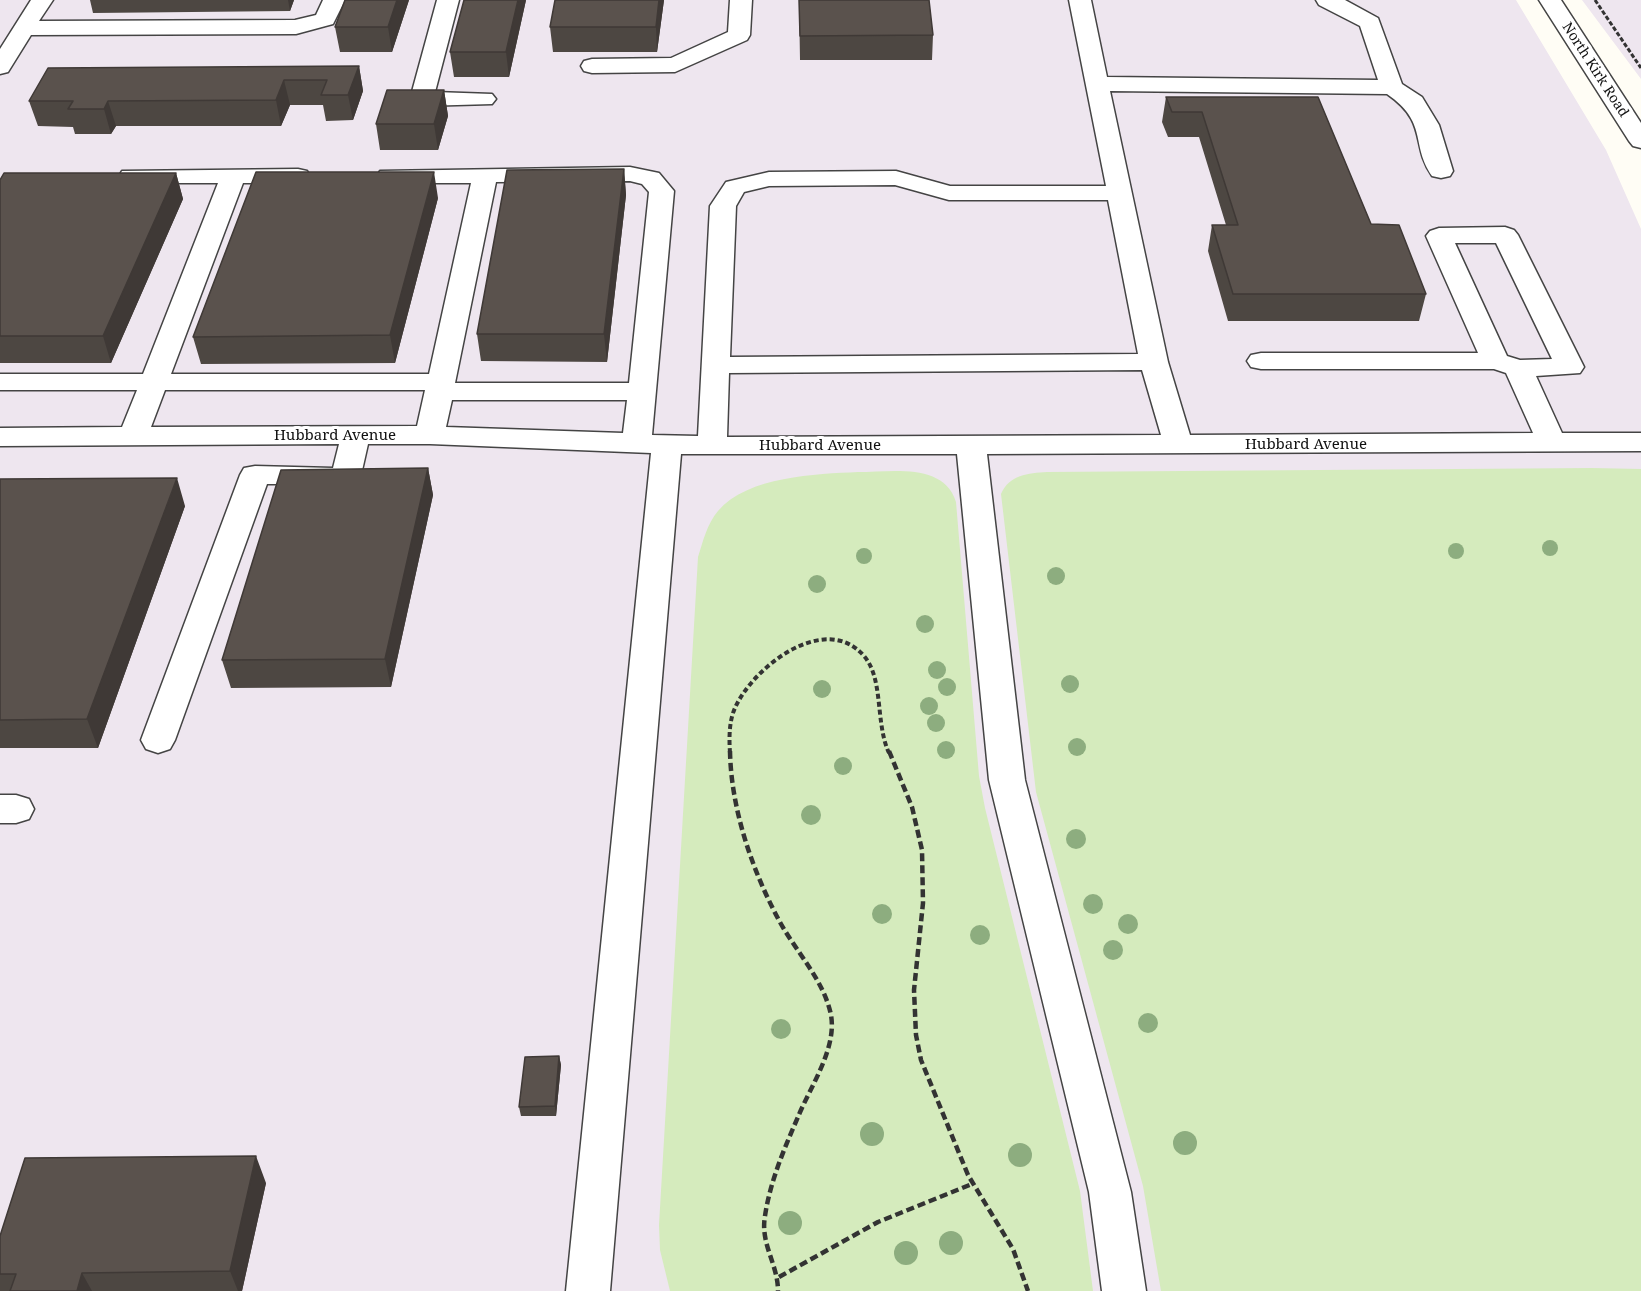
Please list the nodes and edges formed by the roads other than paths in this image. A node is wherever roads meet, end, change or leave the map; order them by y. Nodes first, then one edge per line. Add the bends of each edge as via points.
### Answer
1 (42, 0) edge
2 (307, 0) edge
3 (334, 0) edge
4 (448, 0) edge
5 (741, 0) edge
6 (1080, 0) edge
7 (1328, 0) edge
8 (1550, 0) edge
9 (296, 27) junction
10 (25, 28) junction
11 (592, 66) dead end
12 (0, 67) edge
13 (1097, 84) junction
14 (1392, 87) junction
15 (484, 99) dead end
16 (1641, 141) edge
17 (1441, 171) dead end
18 (485, 175) junction
19 (108, 176) edge
20 (233, 176) junction
21 (317, 176) edge
22 (365, 176) edge
23 (1120, 193) junction
24 (1261, 361) dead end
25 (1154, 362) junction
26 (715, 365) junction
27 (1507, 365) junction
28 (0, 381) edge
29 (154, 381) junction
30 (440, 387) junction
31 (642, 392) junction
32 (356, 435) junction
33 (430, 435) junction
34 (133, 436) junction
35 (0, 437) edge
36 (1641, 442) edge
37 (652, 443) junction
38 (1552, 443) junction
39 (712, 446) junction
40 (971, 446) junction
41 (1179, 446) junction
42 (346, 475) junction
43 (380, 475) edge
44 (158, 740) dead end
45 (588, 1291) edge
46 (1124, 1291) edge

1 - 10 street
2 - 9 street
3 - 9 street via 325,19
4 - 15 street via 422,99
5 - 11 street via 739,35 675,65
6 - 13 street
7 - 14 street via 1370,23
8 - 16 street, North Kirk Road
9 - 10 street
10 - 12 street
13 - 14 street
13 - 23 street
14 - 17 street via 1414,102 1427,125
18 - 22 street
18 - 30 street
18 - 31 street via 630,174 650,178 662,191
19 - 20 street
20 - 21 street
20 - 29 street
23 - 25 street
23 - 26 street via 949,193 896,178 769,179 735,187 723,207
24 - 27 street
25 - 26 street
25 - 41 street
26 - 39 street
27 - 27 street via 1439,236 1505,235 1570,367
27 - 38 street
28 - 29 street
29 - 30 street
29 - 34 street
30 - 31 street
30 - 33 street
31 - 37 street
32 - 33 street, Hubbard Avenue
32 - 34 street, Hubbard Avenue
32 - 42 street
33 - 37 street, Hubbard Avenue
34 - 35 street, Hubbard Avenue
36 - 38 street, Hubbard Avenue
37 - 39 street, Hubbard Avenue
37 - 45 street
38 - 41 street, Hubbard Avenue
39 - 40 street, Hubbard Avenue
40 - 41 street, Hubbard Avenue
40 - 46 street via 1007,780 1110,1192
42 - 43 street
42 - 44 street via 255,475

